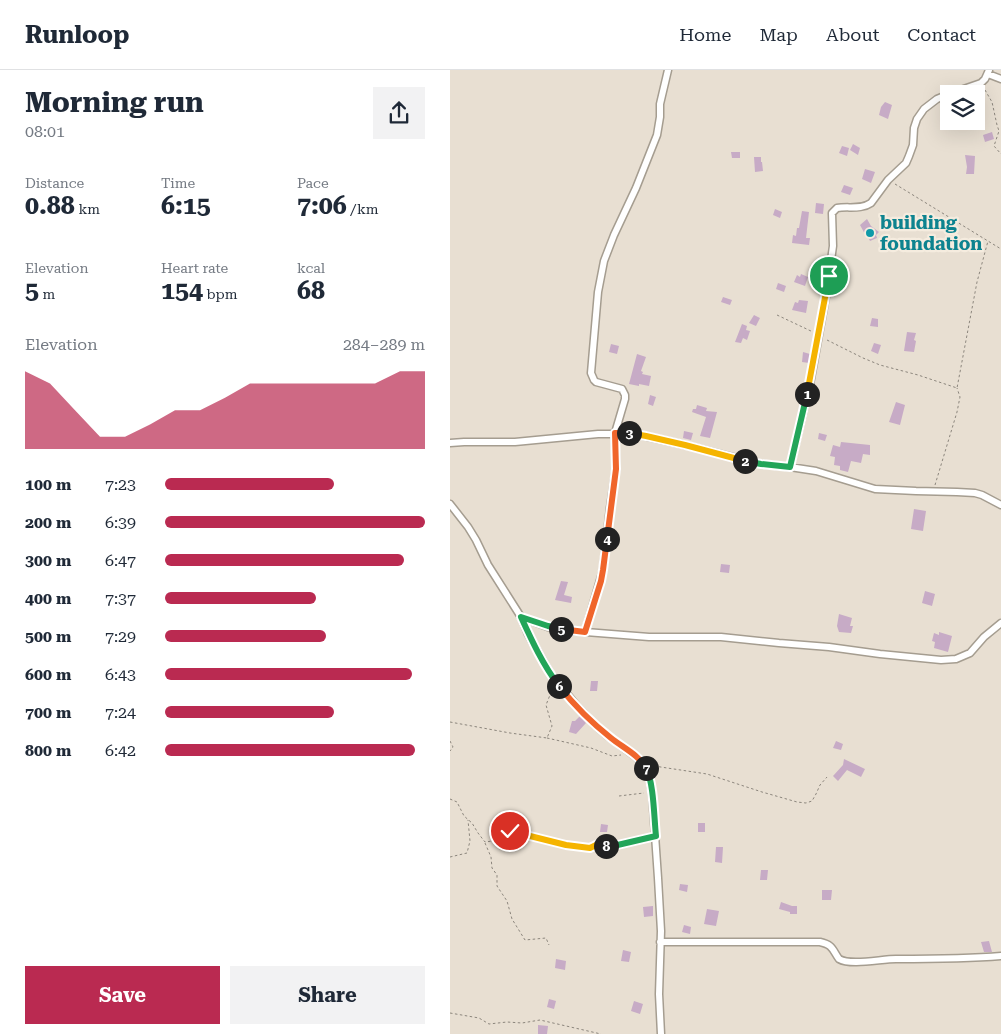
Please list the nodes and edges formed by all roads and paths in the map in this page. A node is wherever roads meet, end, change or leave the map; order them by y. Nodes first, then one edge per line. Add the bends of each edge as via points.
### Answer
1 (668, 70) edge
2 (988, 72) edge
3 (1001, 79) edge
4 (981, 83) junction
5 (975, 85) edge
6 (940, 98) edge
7 (1001, 154) edge
8 (888, 180) junction
9 (988, 241) junction
10 (1001, 249) edge
11 (777, 315) dead end
12 (818, 336) junction
13 (957, 388) junction
14 (615, 433) junction
15 (450, 443) edge
16 (790, 467) junction
17 (934, 491) junction
18 (450, 504) edge
19 (1001, 505) edge
20 (521, 617) junction
21 (1001, 623) edge
22 (585, 632) junction
23 (550, 673) junction
24 (450, 722) edge
25 (547, 738) junction
26 (450, 741) edge
27 (450, 751) edge
28 (636, 757) junction
29 (644, 764) junction
30 (827, 777) dead end
31 (652, 792) junction
32 (619, 796) dead end
33 (450, 799) edge
34 (468, 819) junction
35 (656, 836) junction
36 (485, 842) junction
37 (450, 857) edge
38 (660, 942) junction
39 (549, 945) dead end
40 (1001, 956) edge
41 (450, 1013) edge
42 (601, 1034) edge
43 (661, 1034) edge

1 - 14 street via 657,135 624,211 599,282 592,373 596,382 624,391 624,404
2 - 3 street
2 - 4 street
4 - 5 street
4 - 7 path via 992,102 999,130 994,146
6 - 8 street via 924,109 917,119 909,156
8 - 9 path
8 - 12 street via 868,205 834,209 832,213 832,256
9 - 10 path
9 - 13 path via 973,299
11 - 12 path
12 - 13 path via 863,358
12 - 16 street
13 - 17 path via 960,397 957,412
14 - 15 street via 516,442
14 - 16 street via 631,433 761,464
14 - 22 street via 616,469 603,570
16 - 17 street via 816,471 875,489
17 - 19 street via 982,495
18 - 20 street via 468,527
20 - 22 street via 548,626
20 - 23 street
21 - 22 street via 970,653 949,660 721,637 649,637
23 - 25 path via 552,690 546,705 552,726
23 - 28 street via 594,724
24 - 25 path
25 - 28 path via 612,756 625,754
26 - 27 path via 453,747
28 - 29 street
29 - 30 path via 706,774 806,803 812,801
29 - 31 street
31 - 32 path
31 - 35 street
33 - 34 path via 457,802
34 - 36 path
34 - 37 path via 470,841 467,853
35 - 36 path via 609,847 600,843 590,848 510,831 500,840
35 - 38 street
36 - 39 path via 497,875 497,886 525,940 546,938
38 - 40 street via 820,942 829,945 839,959 848,962
38 - 43 street
41 - 42 path via 479,1018 489,1024 522,1024 540,1020

